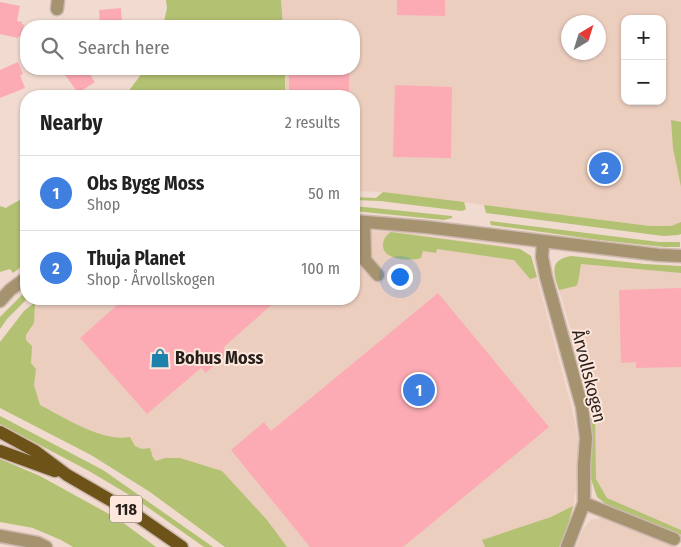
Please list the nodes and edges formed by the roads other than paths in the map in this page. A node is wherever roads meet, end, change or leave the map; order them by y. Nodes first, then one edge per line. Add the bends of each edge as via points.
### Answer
1 (360, 221) edge
2 (360, 227) edge
3 (543, 242) junction
4 (681, 256) edge
5 (378, 275) dead end
6 (20, 282) edge
7 (0, 301) edge
8 (0, 432) edge
9 (0, 451) edge
10 (67, 475) junction
11 (584, 503) junction
12 (0, 536) edge
13 (674, 539) dead end
14 (46, 547) edge
15 (182, 547) edge
16 (567, 547) edge

1 - 3 street
2 - 5 street via 366,260
3 - 4 street
3 - 11 street, Årvollskogen via 546,277 583,415 586,438
6 - 7 street
8 - 10 main road, 118
9 - 10 main road, 118
10 - 15 main road, 118 via 136,515
11 - 13 street
11 - 16 street, Årvollskogen
12 - 14 street

